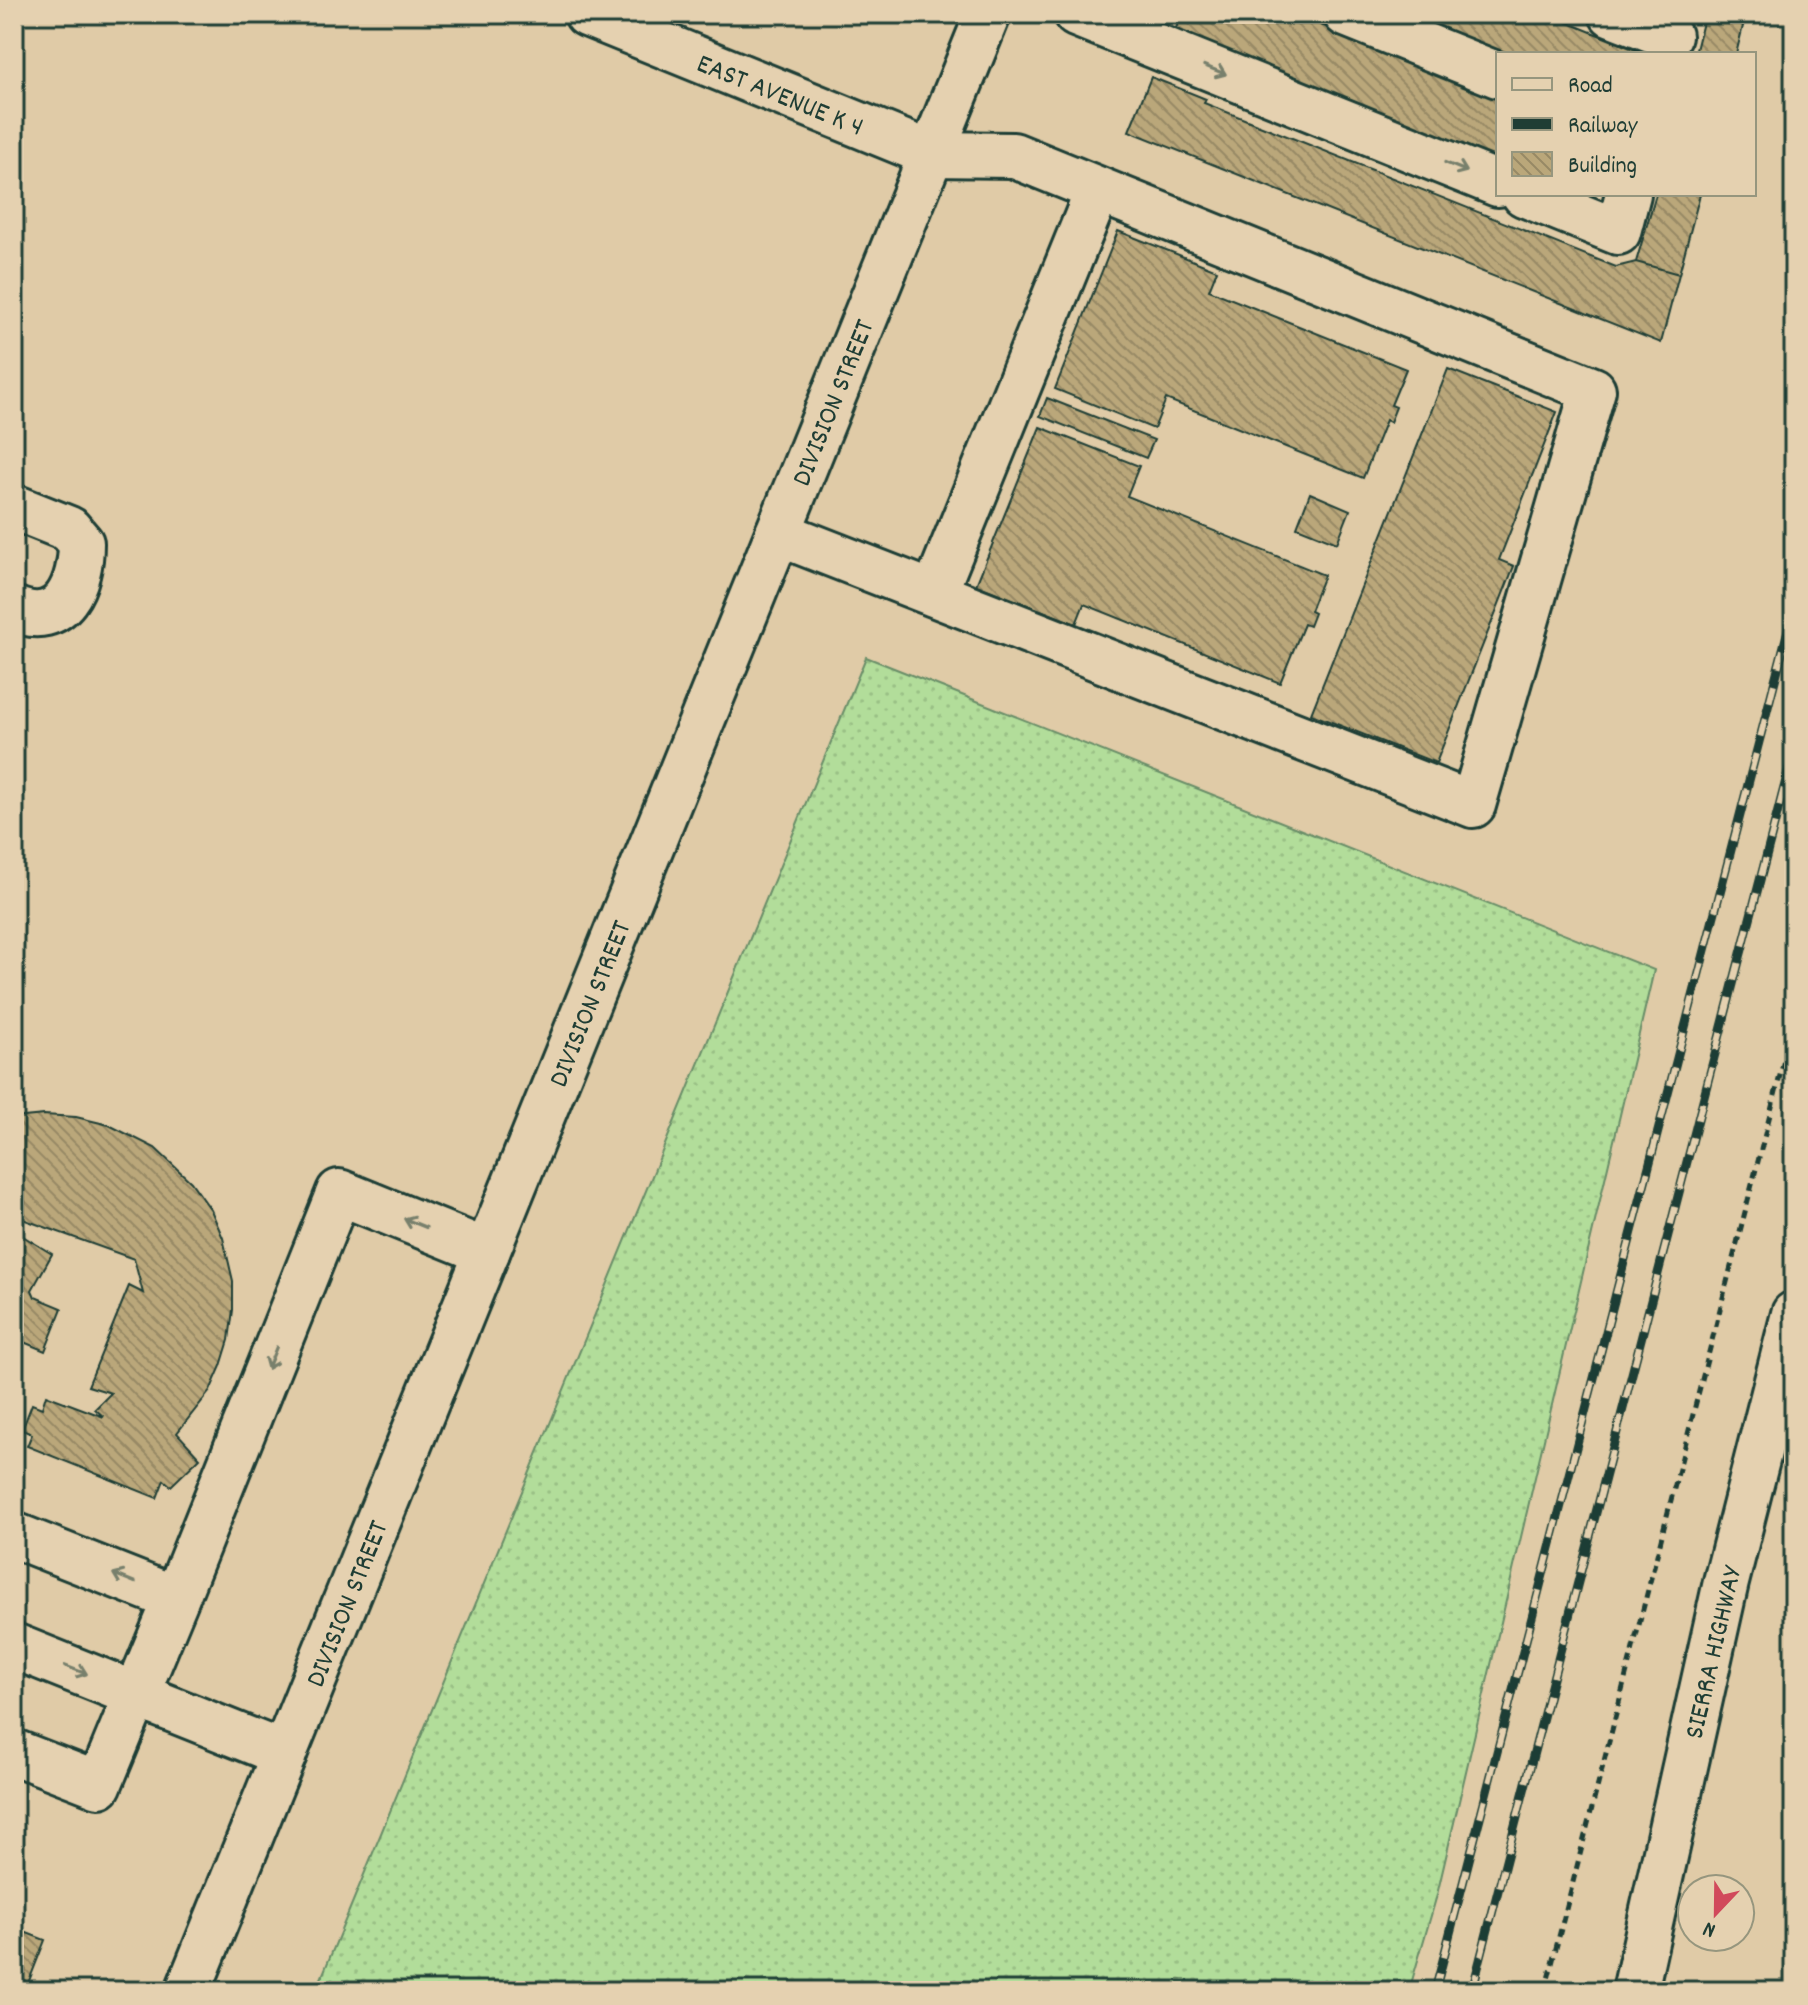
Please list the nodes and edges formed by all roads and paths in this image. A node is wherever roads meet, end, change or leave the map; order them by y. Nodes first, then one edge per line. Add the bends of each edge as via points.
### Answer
1 (587, 14) edge
2 (988, 14) edge
3 (1076, 14) edge
4 (1346, 14) edge
5 (1612, 14) edge
6 (1148, 28) edge
7 (1669, 35) edge
8 (1496, 74) edge
9 (931, 154) junction
10 (1496, 183) edge
11 (1098, 190) junction
12 (1529, 196) edge
13 (1627, 196) edge
14 (14, 507) edge
15 (778, 533) junction
16 (934, 594) junction
17 (14, 609) edge
18 (1794, 1021) edge
19 (487, 1252) junction
20 (1794, 1314) edge
21 (14, 1535) edge
22 (176, 1599) junction
23 (14, 1646) edge
24 (137, 1694) junction
25 (14, 1752) edge
26 (284, 1754) junction
27 (188, 1991) edge
28 (1545, 1991) edge
29 (1635, 1991) edge

1 - 9 main road, EAST AVENUE K 4
2 - 9 main road, DIVISION STREET
3 - 6 main road
4 - 8 main road
5 - 7 main road
6 -> 10 main road
9 - 11 main road via 1013,155
9 - 15 main road, DIVISION STREET
11 - 16 main road
11 - 16 main road via 1593,390 1473,805
12 - 13 main road via 1618,232
14 - 17 main road via 69,529 81,543 78,577 61,606 46,613
15 - 16 main road
15 - 19 main road, DIVISION STREET
18 - 28 path
19 -> 22 main road via 339,1192
19 - 26 main road, DIVISION STREET
20 - 29 main road, SIERRA HIGHWAY via 1726,1582
22 -> 21 main road
22 - 24 main road
23 -> 24 main road
24 - 25 main road via 99,1785
24 - 26 main road
26 - 27 main road, DIVISION STREET

